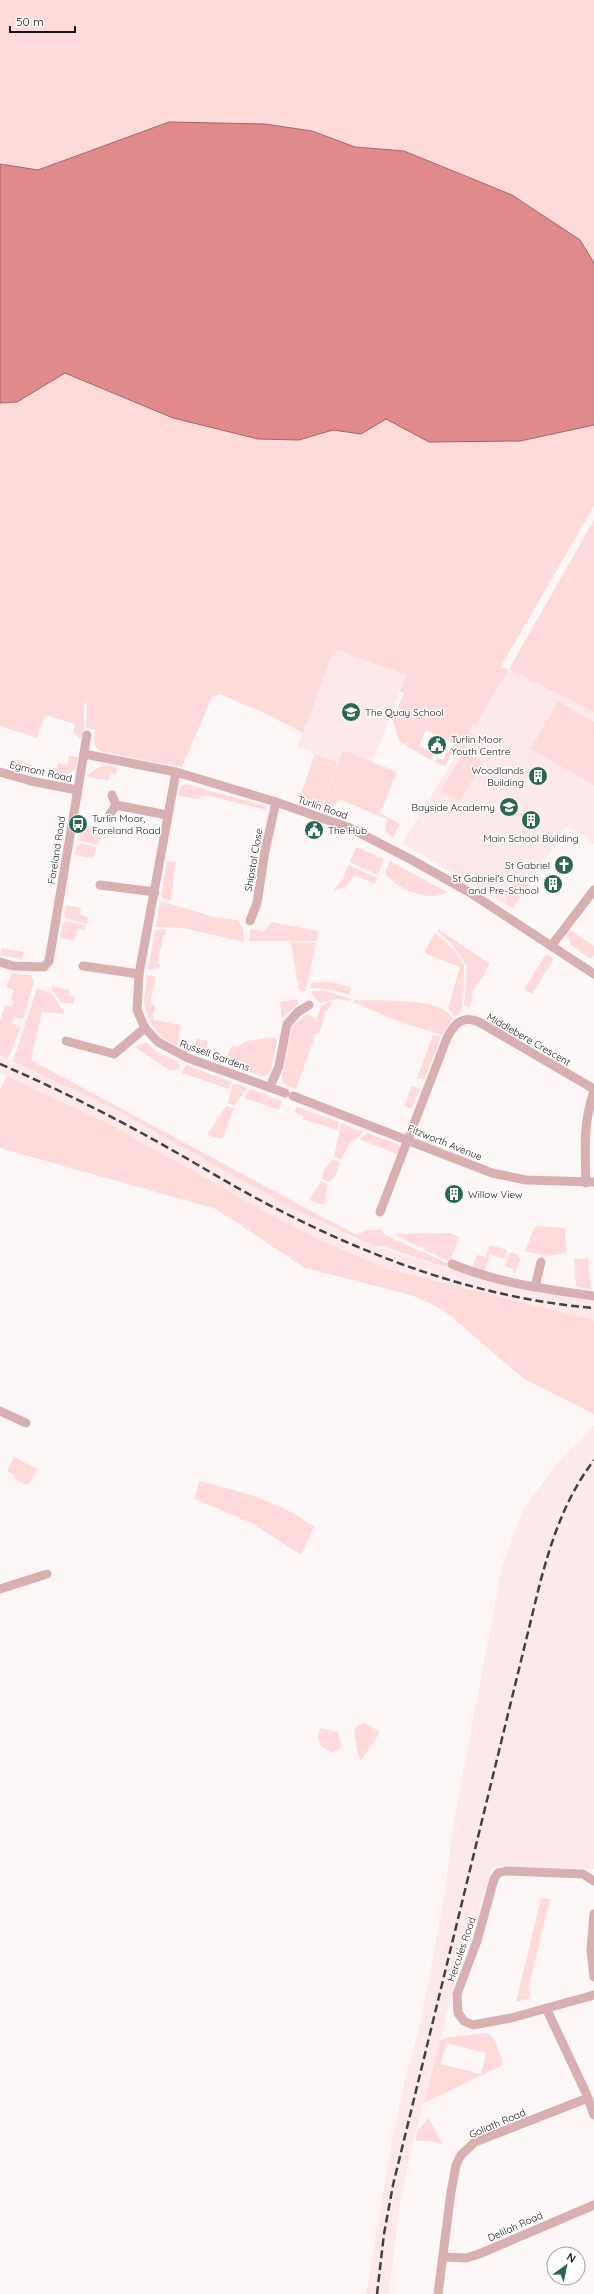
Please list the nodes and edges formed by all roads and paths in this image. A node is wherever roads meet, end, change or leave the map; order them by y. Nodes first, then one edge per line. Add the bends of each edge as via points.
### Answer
1 (87, 735) dead end
2 (84, 754) junction
3 (0, 772) edge
4 (176, 772) junction
5 (77, 790) junction
6 (112, 795) dead end
7 (276, 802) junction
8 (116, 805) junction
9 (110, 814) dead end
10 (167, 815) junction
11 (100, 885) dead end
12 (594, 890) edge
13 (156, 892) junction
14 (250, 921) dead end
15 (552, 945) junction
16 (0, 962) edge
17 (83, 966) dead end
18 (139, 974) junction
19 (594, 974) edge
20 (309, 1004) dead end
21 (145, 1028) junction
22 (66, 1041) dead end
23 (270, 1087) junction
24 (594, 1090) edge
25 (289, 1094) joint
26 (408, 1138) junction
27 (590, 1183) edge
28 (380, 1212) dead end
29 (541, 1262) dead end
30 (452, 1264) dead end
31 (535, 1287) junction
32 (594, 1296) edge
33 (0, 1410) edge
34 (26, 1423) dead end
35 (47, 1574) dead end
36 (0, 1589) edge
37 (594, 1881) edge
38 (594, 1914) edge
39 (594, 1978) edge
40 (594, 1995) edge
41 (546, 2008) junction
42 (588, 2098) junction
43 (594, 2115) edge
44 (594, 2205) edge
45 (443, 2257) junction
46 (438, 2294) edge

1 - 2 street, Foreland Road
2 - 4 street, Turlin Road
2 - 5 street, Foreland Road
3 - 5 street, Egmont Road
4 - 7 street, Turlin Road
4 - 10 street, Russell Gardens
5 - 16 street, Foreland Road via 49,961 44,967 13,966
6 - 8 street
7 - 14 street, Shipstal Close via 257,903
7 - 15 street, Turlin Road via 350,828 375,840 469,892
8 - 9 street
8 - 10 street
10 - 13 street, Russell Gardens
11 - 13 street
12 - 15 street
13 - 18 street, Russell Gardens
15 - 19 street, Turlin Road
17 - 18 street
18 - 21 street, Russell Gardens via 137,1010
20 - 23 street via 287,1024 279,1066
21 - 22 street via 114,1054
21 - 23 street, Russell Gardens via 151,1037 174,1052
23 - 25 street, Russell Gardens
24 - 26 street, Middlebere Crescent via 479,1022 465,1019 454,1026 447,1038
24 - 27 street via 584,1128
25 - 26 street, Fitzworth Avenue
26 - 27 street, Fitzworth Avenue via 492,1173 526,1180
26 - 28 street, Middlebere Crescent
29 - 31 street
30 - 31 street via 474,1274
31 - 32 street
33 - 34 street
35 - 36 street
37 - 41 street, Hercules Road via 583,1874 506,1871 498,1873 494,1879 477,1941 457,1994 458,2013 464,2021 473,2025
38 - 39 street via 591,1950
40 - 41 street, Hercules Road
41 - 42 street
42 - 43 street
42 - 45 street, Goliath Road via 475,2142 464,2152 456,2165
44 - 45 street, Delilah Road via 479,2254 466,2258
45 - 46 street, Goliath Road

